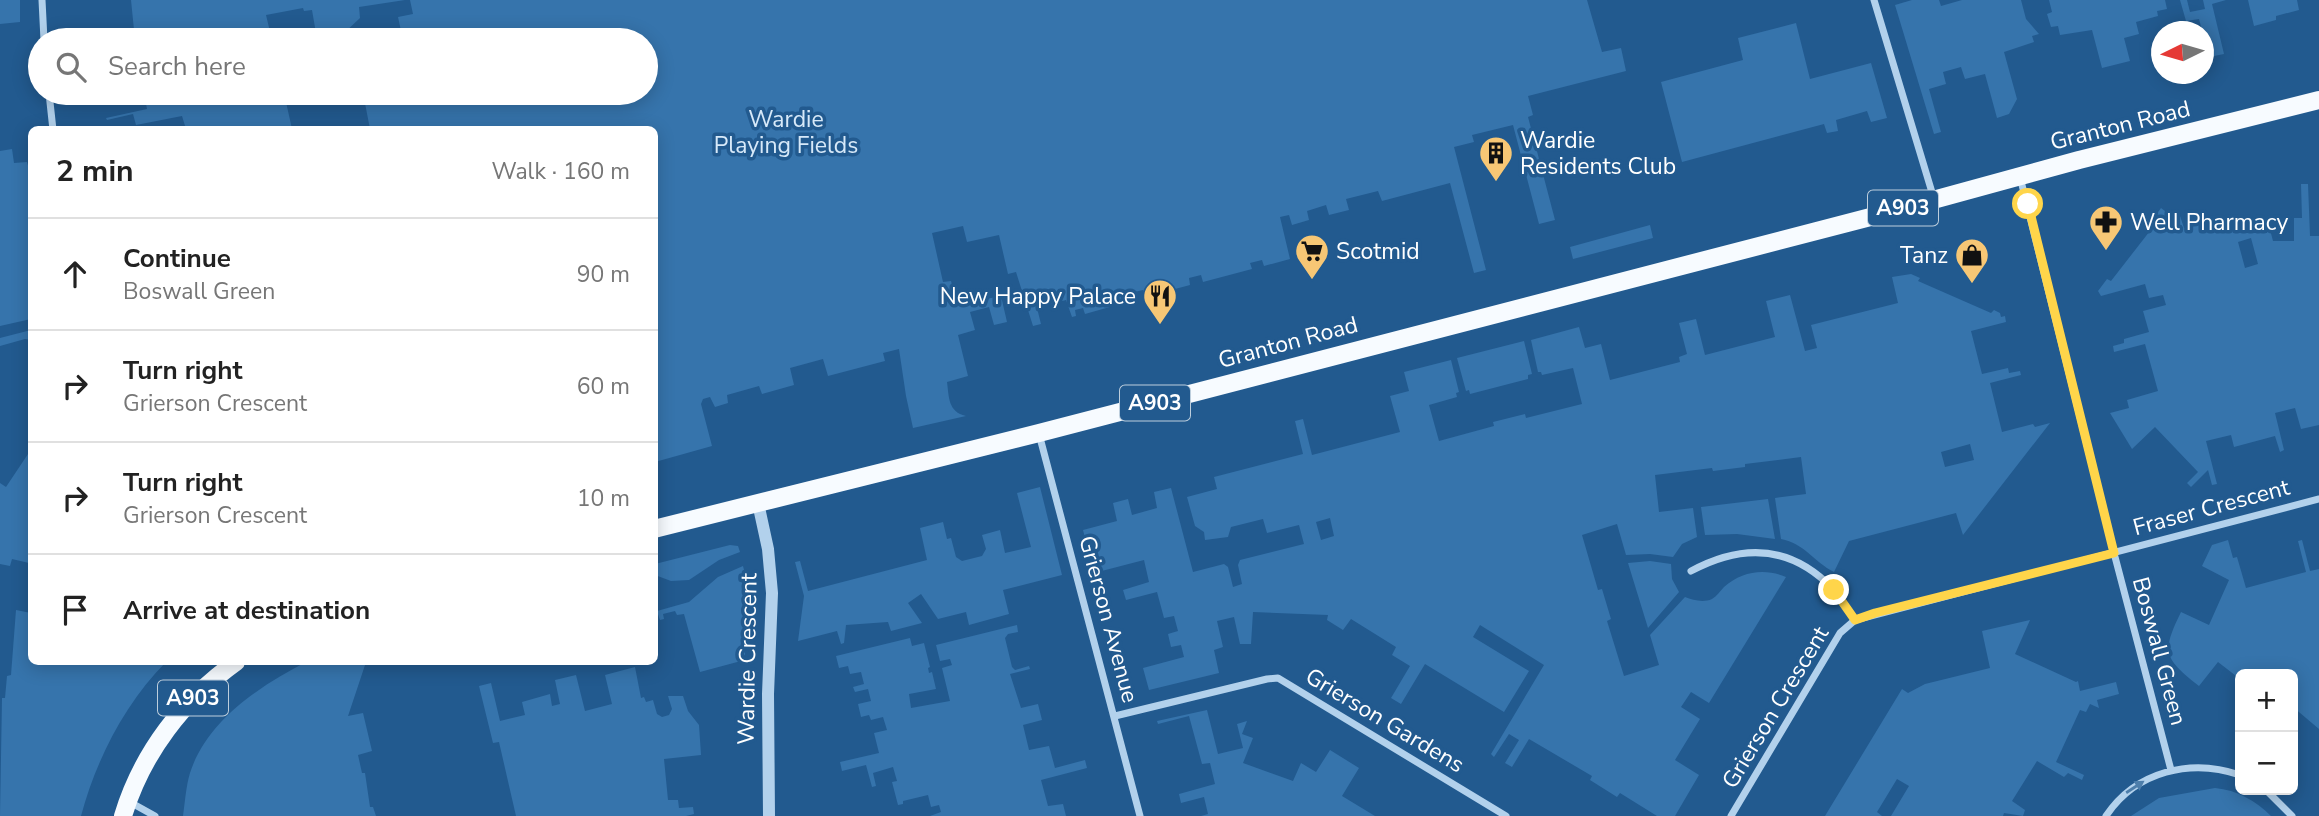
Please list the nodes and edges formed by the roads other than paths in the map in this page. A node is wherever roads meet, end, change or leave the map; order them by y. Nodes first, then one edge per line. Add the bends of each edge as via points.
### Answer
1 (42, 0) edge
2 (1874, 0) edge
3 (43, 28) edge
4 (2319, 100) edge
5 (50, 105) edge
6 (53, 126) edge
7 (2020, 176) junction
8 (1934, 200) junction
9 (1039, 433) junction
10 (2319, 499) edge
11 (758, 503) junction
12 (658, 528) edge
13 (2114, 553) junction
14 (1691, 571) dead end
15 (1855, 620) junction
16 (232, 665) edge
17 (1115, 716) junction
18 (2171, 770) junction
19 (2235, 774) edge
20 (2271, 795) edge
21 (125, 808) edge
22 (155, 816) edge
23 (769, 816) edge
24 (1140, 816) edge
25 (1506, 816) edge
26 (1731, 816) edge
27 (2106, 816) edge
28 (2292, 816) edge

1 - 3 street
2 - 8 street
4 - 7 main road, Granton Road / A903
5 - 6 street
7 - 8 main road, Granton Road / A903
7 - 13 street, Boswall Green
8 - 9 main road, Granton Road / A903
9 - 11 main road, Granton Road / A903
9 - 17 street, Grierson Avenue
10 - 13 street, Fraser Crescent
11 - 12 main road, Granton Road / A903
11 - 23 street, Wardie Crescent via 772,593
13 - 15 street, Grierson Crescent
13 - 18 street, Boswall Green
14 - 15 street, Grierson Crescent via 1739,552 1774,554 1810,569 1834,590
15 - 26 street, Grierson Crescent via 1840,633
16 - 21 main road, A903 via 181,710 142,768
17 - 24 street, Grierson Avenue
17 - 25 street, Grierson Gardens via 1278,678
18 - 19 street via 2206,766
27 -> 18 street via 2121,796
20 - 28 street
21 - 22 street

